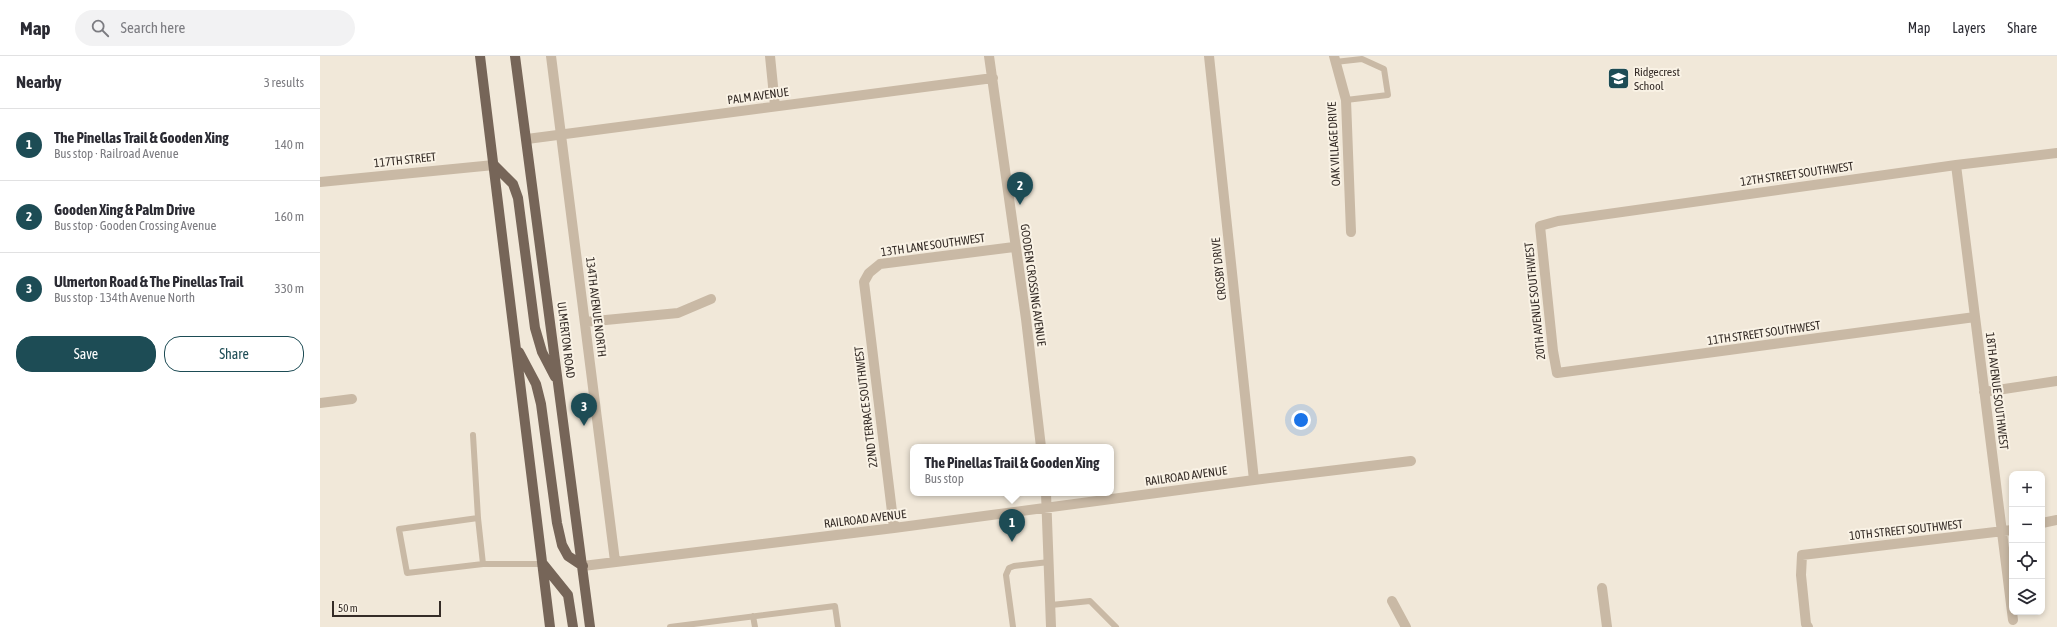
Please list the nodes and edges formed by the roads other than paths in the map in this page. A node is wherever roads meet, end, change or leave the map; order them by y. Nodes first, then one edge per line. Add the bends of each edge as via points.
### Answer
1 (480, 56) edge
2 (515, 56) edge
3 (551, 56) edge
4 (770, 56) edge
5 (989, 56) edge
6 (1209, 56) edge
7 (1335, 59) edge
8 (993, 78) junction
9 (1346, 100) junction
10 (775, 106) junction
11 (560, 135) junction
12 (527, 139) junction
13 (2057, 153) edge
14 (494, 165) junction
15 (1956, 165) junction
16 (320, 182) edge
17 (1540, 226) joint
18 (1351, 232) dead end
19 (1014, 247) junction
20 (864, 282) joint
21 (711, 299) dead end
22 (1975, 317) junction
23 (585, 322) junction
24 (516, 347) junction
25 (1557, 373) joint
26 (2057, 381) edge
27 (559, 384) junction
28 (1984, 392) junction
29 (352, 399) dead end
30 (320, 403) edge
31 (473, 435) dead end
32 (1041, 444) edge
33 (1412, 461) dead end
34 (1254, 480) junction
35 (1046, 496) edge
36 (1046, 509) junction
37 (478, 518) junction
38 (2057, 520) edge
39 (2045, 523) edge
40 (894, 528) junction
41 (2007, 531) edge
42 (616, 561) junction
43 (1049, 562) junction
44 (483, 564) junction
45 (543, 564) junction
46 (582, 566) junction
47 (1602, 588) dead end
48 (1392, 601) dead end
49 (1050, 605) junction
50 (753, 616) junction
51 (2013, 620) dead end
52 (550, 627) edge
53 (573, 627) edge
54 (590, 627) edge
55 (670, 627) edge
56 (755, 627) edge
57 (838, 627) edge
58 (1013, 627) edge
59 (1051, 627) edge
60 (1116, 627) edge
61 (1406, 627) edge
62 (1607, 627) edge
63 (1808, 627) edge

1 - 14 main road
2 - 12 main road, ULMERTON ROAD
3 - 11 street, 134TH AVENUE NORTH
4 - 10 street
5 - 8 street, GOODEN CROSSING AVENUE
6 - 34 street, CROSBY DRIVE
7 - 9 street, OAK VILLAGE DRIVE
7 - 9 lane via 1362,59 1384,68 1388,95
8 - 10 street, PALM AVENUE
8 - 19 street, GOODEN CROSSING AVENUE
9 - 18 street, OAK VILLAGE DRIVE
10 - 11 street, PALM AVENUE
11 - 12 street, PALM AVENUE
11 - 23 street, 134TH AVENUE NORTH
12 - 27 main road, ULMERTON ROAD
13 - 15 street, 12TH STREET SOUTHWEST
14 - 16 street, 117TH STREET
14 - 24 main road
14 - 27 main road via 513,184 518,198 535,328 542,352
15 - 17 street, 12TH STREET SOUTHWEST via 1558,221
15 - 22 street, 18TH AVENUE SOUTHWEST
17 - 25 street, 20TH AVENUE SOUTHWEST
19 - 20 street, 13TH LANE SOUTHWEST via 880,264 869,273
19 - 32 street, GOODEN CROSSING AVENUE via 1026,319
20 - 40 street, 22ND TERRACE SOUTHWEST
21 - 23 street via 678,313
22 - 25 street, 11TH STREET SOUTHWEST
22 - 28 street, 18TH AVENUE SOUTHWEST
23 - 42 street, 134TH AVENUE NORTH
24 - 45 main road
24 - 46 main road via 536,384 541,404 562,545 568,556
26 - 28 street
27 - 46 main road, ULMERTON ROAD
28 - 41 street, 18TH AVENUE SOUTHWEST
29 - 30 street
31 - 37 lane
33 - 34 street, RAILROAD AVENUE
34 - 36 street, RAILROAD AVENUE
35 - 36 street
36 - 40 street, RAILROAD AVENUE
36 - 43 street
37 - 44 lane
37 - 44 lane via 399,528 407,573
38 - 39 street
40 - 42 street, RAILROAD AVENUE
41 - 51 street, 18TH AVENUE SOUTHWEST
41 - 63 street, 10TH STREET SOUTHWEST via 1802,555 1801,574
42 - 46 street, RAILROAD AVENUE
43 - 49 street
43 - 58 lane via 1009,568 1006,575
44 - 45 lane
45 - 52 main road
45 - 53 main road via 568,594
46 - 54 main road, ULMERTON ROAD
47 - 62 street
48 - 61 street
49 - 59 street
49 - 60 lane via 1090,601
50 - 55 lane
50 - 56 lane
50 - 57 lane via 835,606

